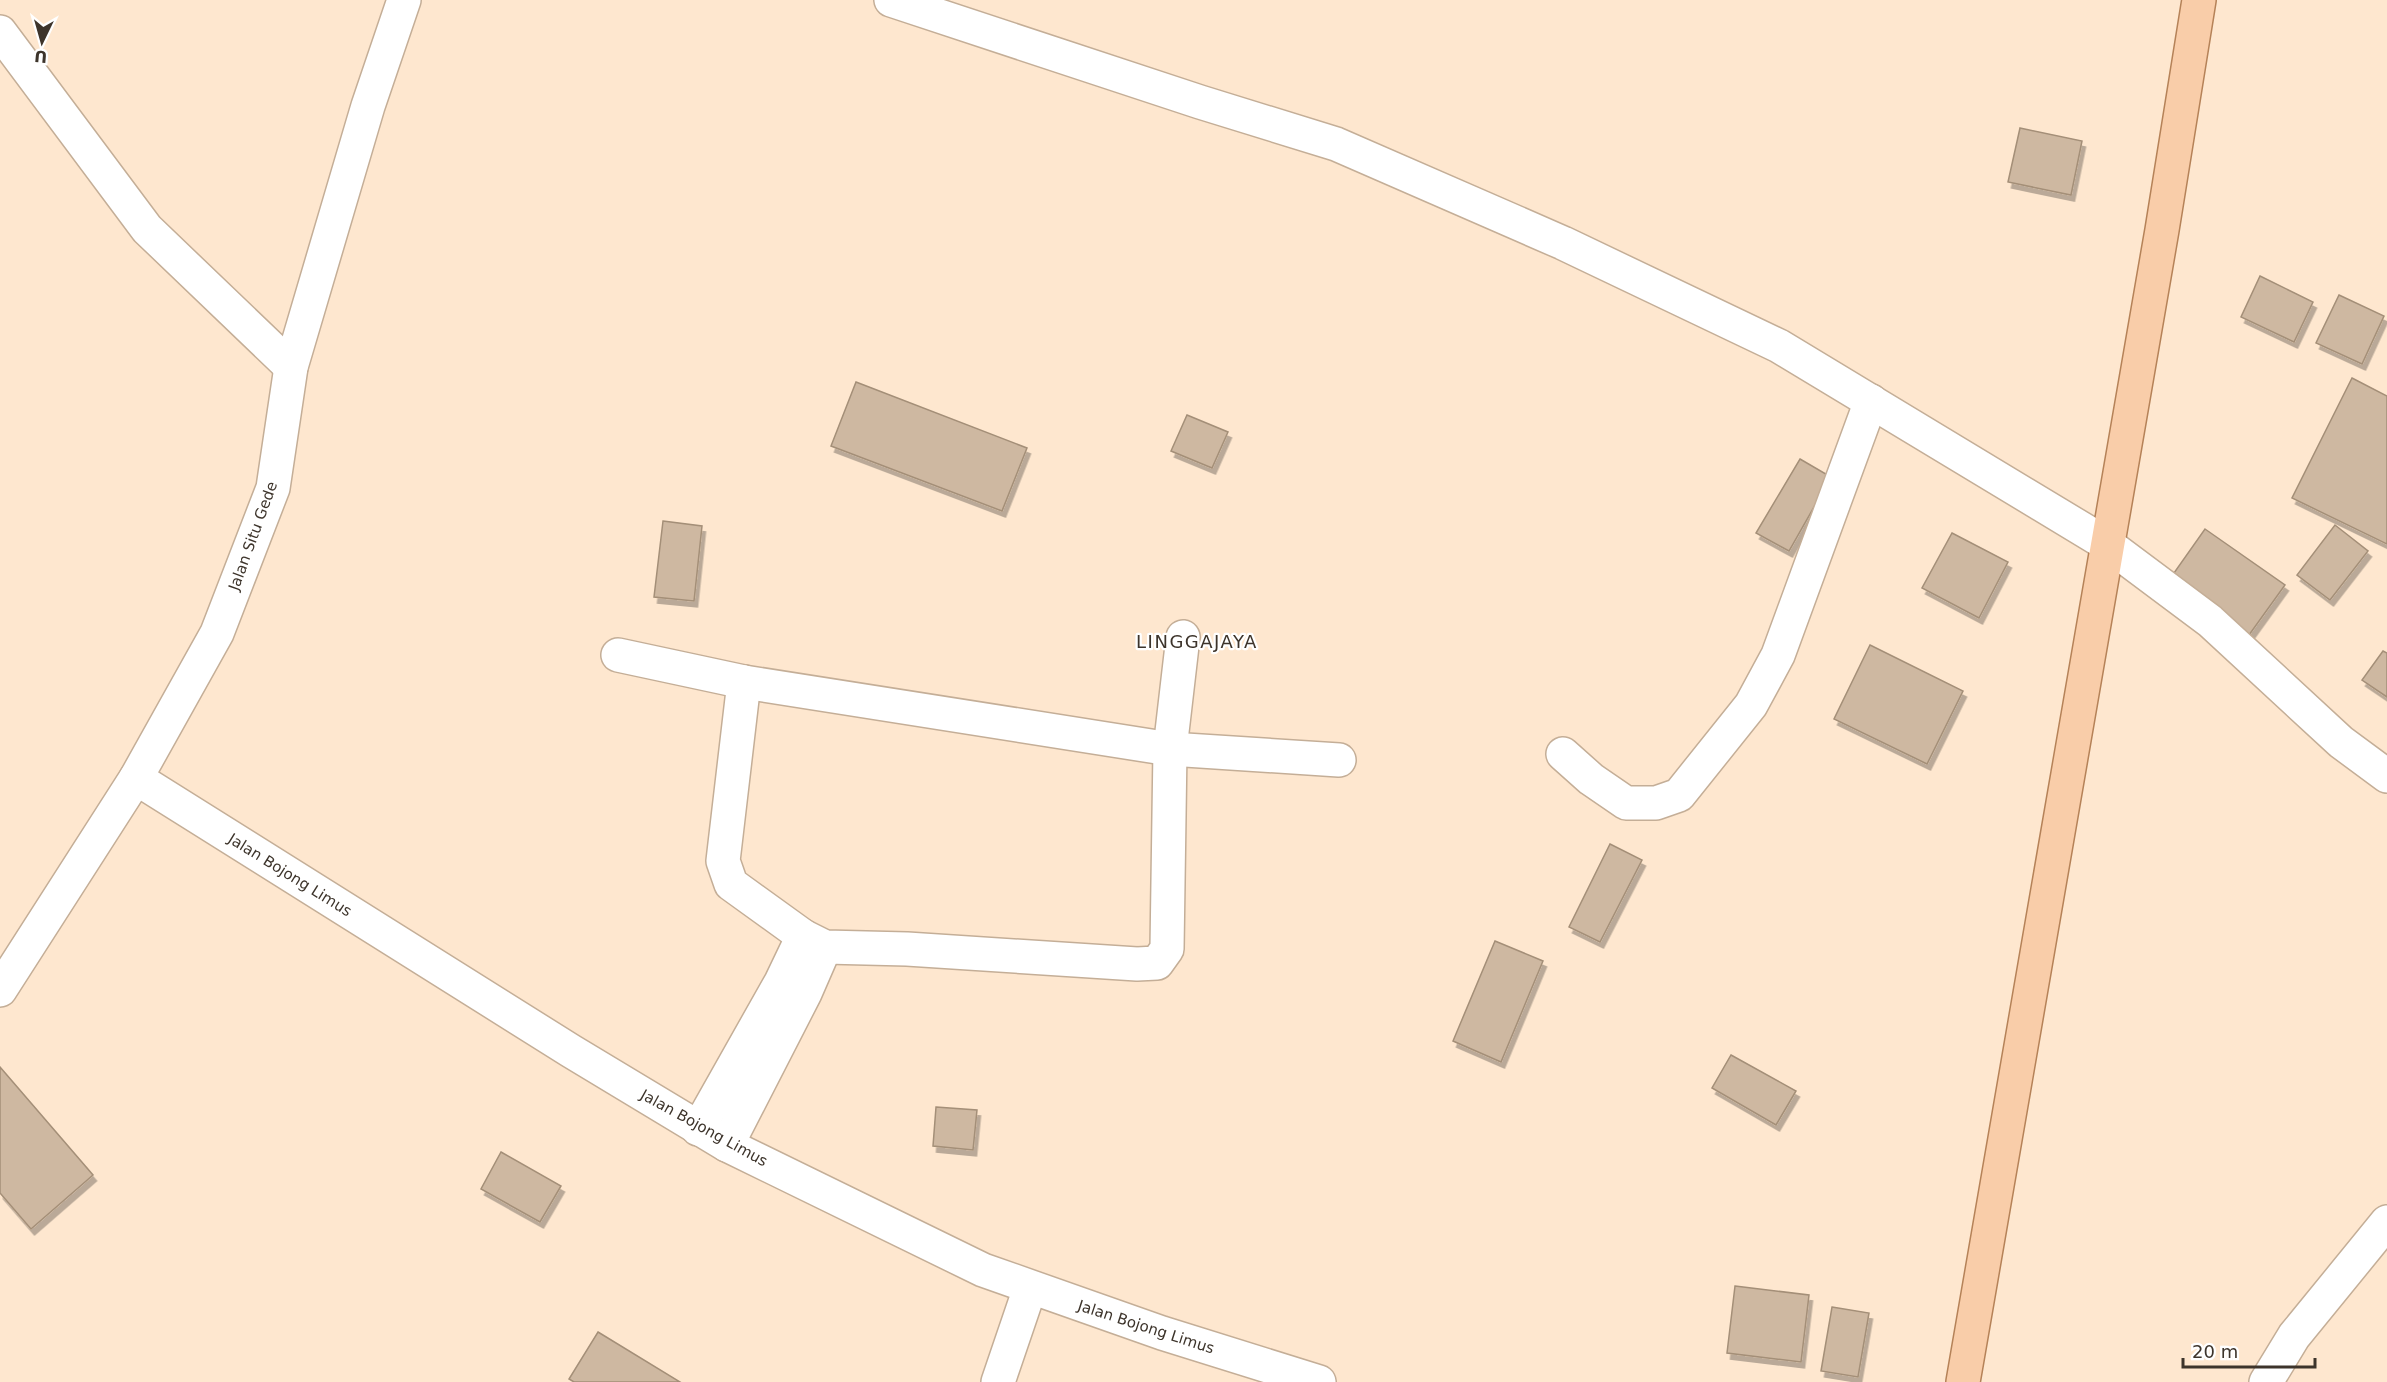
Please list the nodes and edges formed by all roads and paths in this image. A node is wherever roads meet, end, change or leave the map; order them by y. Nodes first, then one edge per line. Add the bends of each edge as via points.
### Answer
1 (404, 0) edge
2 (891, 0) edge
3 (2199, 0) edge
4 (0, 32) edge
5 (291, 367) junction
6 (1871, 401) junction
7 (2107, 544) junction
8 (1183, 637) dead end
9 (618, 655) dead end
10 (744, 682) junction
11 (1170, 748) junction
12 (1563, 754) dead end
13 (1339, 760) dead end
14 (2387, 776) edge
15 (136, 778) junction
16 (814, 942) junction
17 (0, 990) edge
18 (698, 1129) junction
19 (728, 1145) junction
20 (2387, 1222) edge
21 (1030, 1288) junction
22 (998, 1382) edge
23 (1319, 1382) edge
24 (1963, 1382) edge
25 (2266, 1382) edge

1 - 5 street, Jalan Situ Gede via 368,106
2 - 6 street via 1336,144 1563,243 1779,346
3 - 7 main road via 2163,231
4 - 5 street via 147,229
5 - 15 street, Jalan Situ Gede via 273,488 217,633
6 - 7 street
6 - 12 street via 1778,655 1751,705 1679,795 1656,803 1626,803 1590,779
7 - 14 street via 2210,621 2341,742
7 - 24 main road
8 - 11 street
9 - 10 street
10 - 11 street
10 - 16 street via 723,861 731,884
11 - 13 street
11 - 16 street via 1167,949 1157,963
15 - 17 street, Jalan Situ Gede
15 - 18 street, Jalan Bojong Limus
16 - 18 street via 781,982
16 - 19 street via 805,993
18 - 19 street, Jalan Bojong Limus
19 - 21 street, Jalan Bojong Limus via 982,1270
20 - 25 street via 2294,1336
21 - 22 street
21 - 23 street, Jalan Bojong Limus

